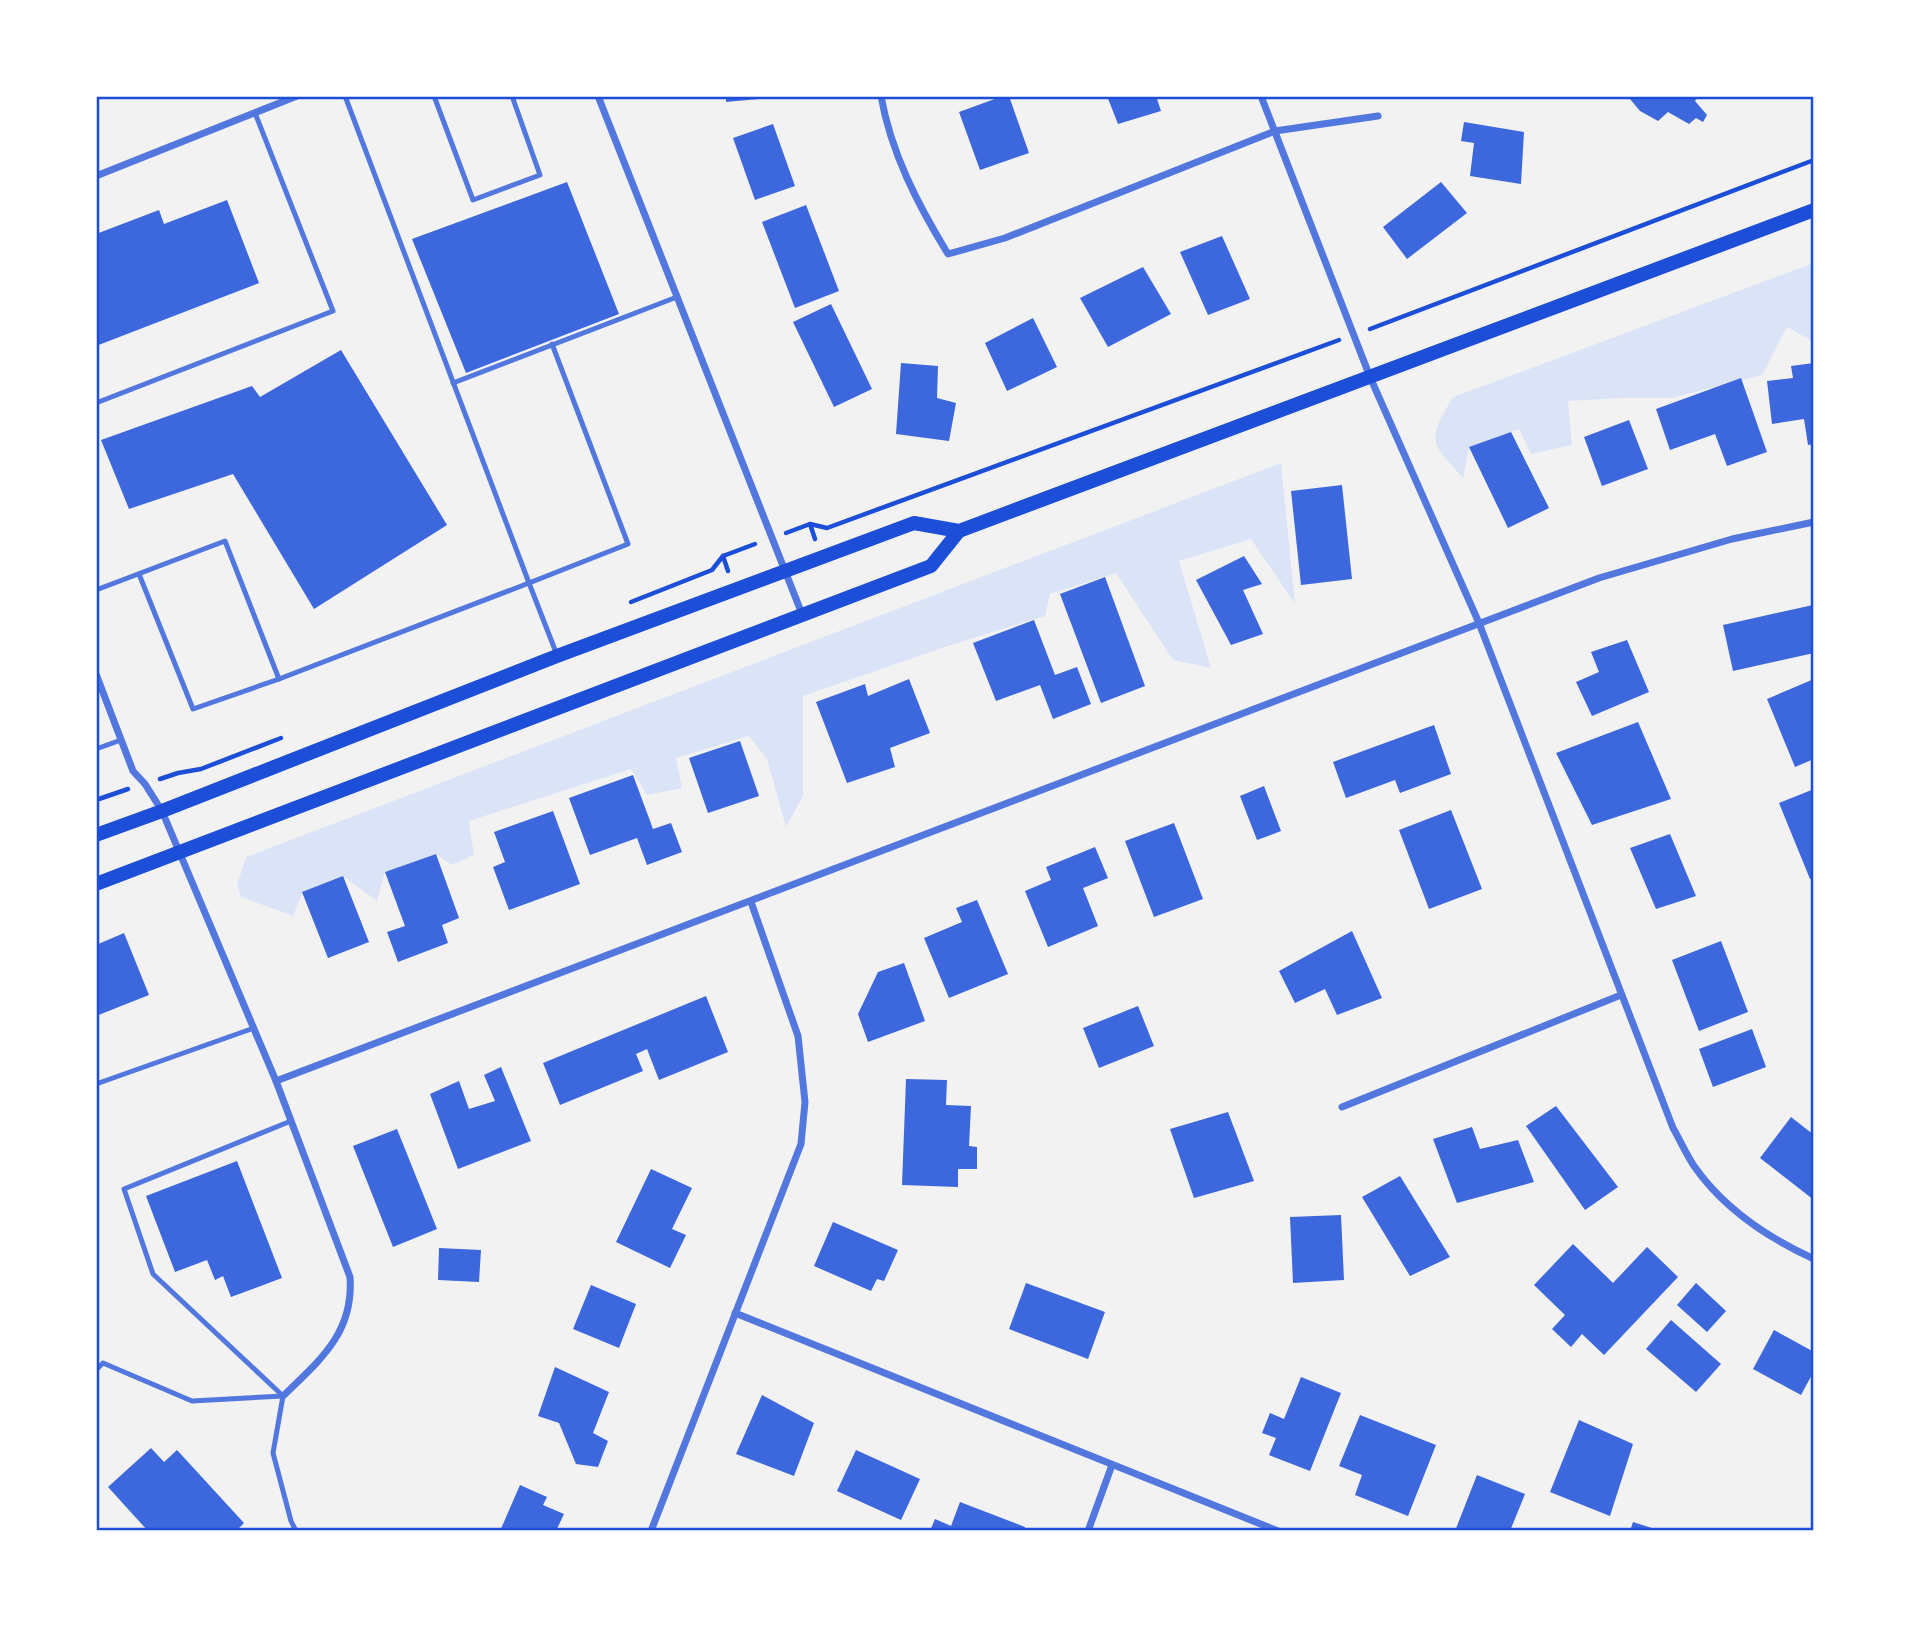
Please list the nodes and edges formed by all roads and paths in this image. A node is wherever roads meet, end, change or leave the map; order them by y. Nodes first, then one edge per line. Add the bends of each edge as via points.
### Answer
1 (297, 96) edge
2 (345, 96) edge
3 (433, 96) edge
4 (512, 96) edge
5 (598, 96) edge
6 (881, 96) edge
7 (1262, 96) edge
8 (256, 113) junction
9 (1378, 116) dead end
10 (1275, 131) junction
11 (1814, 160) edge
12 (96, 176) edge
13 (1814, 210) edge
14 (677, 297) junction
15 (1353, 335) junction
16 (552, 344) junction
17 (1370, 377) junction
18 (453, 383) junction
19 (96, 403) edge
20 (1814, 522) edge
21 (810, 524) dead end
22 (959, 531) junction
23 (785, 570) junction
24 (139, 574) junction
25 (530, 583) junction
26 (96, 590) edge
27 (802, 614) junction
28 (1479, 623) junction
29 (557, 656) junction
30 (96, 674) edge
31 (279, 679) junction
32 (121, 740) junction
33 (96, 750) edge
34 (162, 811) junction
35 (96, 835) edge
36 (179, 852) junction
37 (96, 884) edge
38 (751, 902) junction
39 (1620, 995) junction
40 (254, 1028) junction
41 (276, 1081) junction
42 (96, 1084) edge
43 (1342, 1107) dead end
44 (291, 1121) junction
45 (1814, 1259) edge
46 (735, 1313) junction
47 (96, 1370) edge
48 (283, 1396) junction
49 (1112, 1465) junction
50 (296, 1531) edge
51 (651, 1531) edge
52 (1088, 1531) edge
53 (1278, 1531) edge

1 - 8 street
2 - 18 lane
3 - 4 lane via 473,200 540,175
5 - 14 street
6 - 10 street via 886,128 921,210 948,254 1004,238
7 - 10 street
8 - 12 street
8 - 19 lane via 333,311
9 - 10 street
10 - 15 street
11 - 15 path
13 - 17 main road
14 - 16 lane
14 - 23 street
15 - 17 street
15 - 21 path via 827,528
16 - 18 lane
16 - 25 lane via 628,544
17 - 22 main road
17 - 28 street
18 - 25 lane
20 - 28 street via 1732,539 1599,578
22 - 23 main road via 914,523
22 - 27 main road via 930,566
23 - 27 street
23 - 29 main road
24 - 26 lane
24 - 31 lane via 193,709
24 - 31 lane via 225,541
25 - 29 lane
25 - 31 lane
27 - 36 main road
28 - 38 street
28 - 39 street
29 - 34 main road
30 - 32 street
32 - 33 lane
32 - 34 street via 133,771
34 - 35 main road
34 - 36 street
36 - 37 main road
36 - 40 street
38 - 41 street
38 - 46 street via 798,1036 805,1102 801,1144
39 - 43 street
39 - 45 street via 1673,1128 1695,1167 1756,1228
40 - 41 street
40 - 42 lane
41 - 44 street
44 - 48 street via 350,1277 351,1294 336,1340
44 - 48 lane via 124,1189 153,1274
46 - 49 street
46 - 51 street
47 - 48 lane via 103,1363 191,1401
48 - 50 lane via 272,1453
49 - 52 street
49 - 53 street

